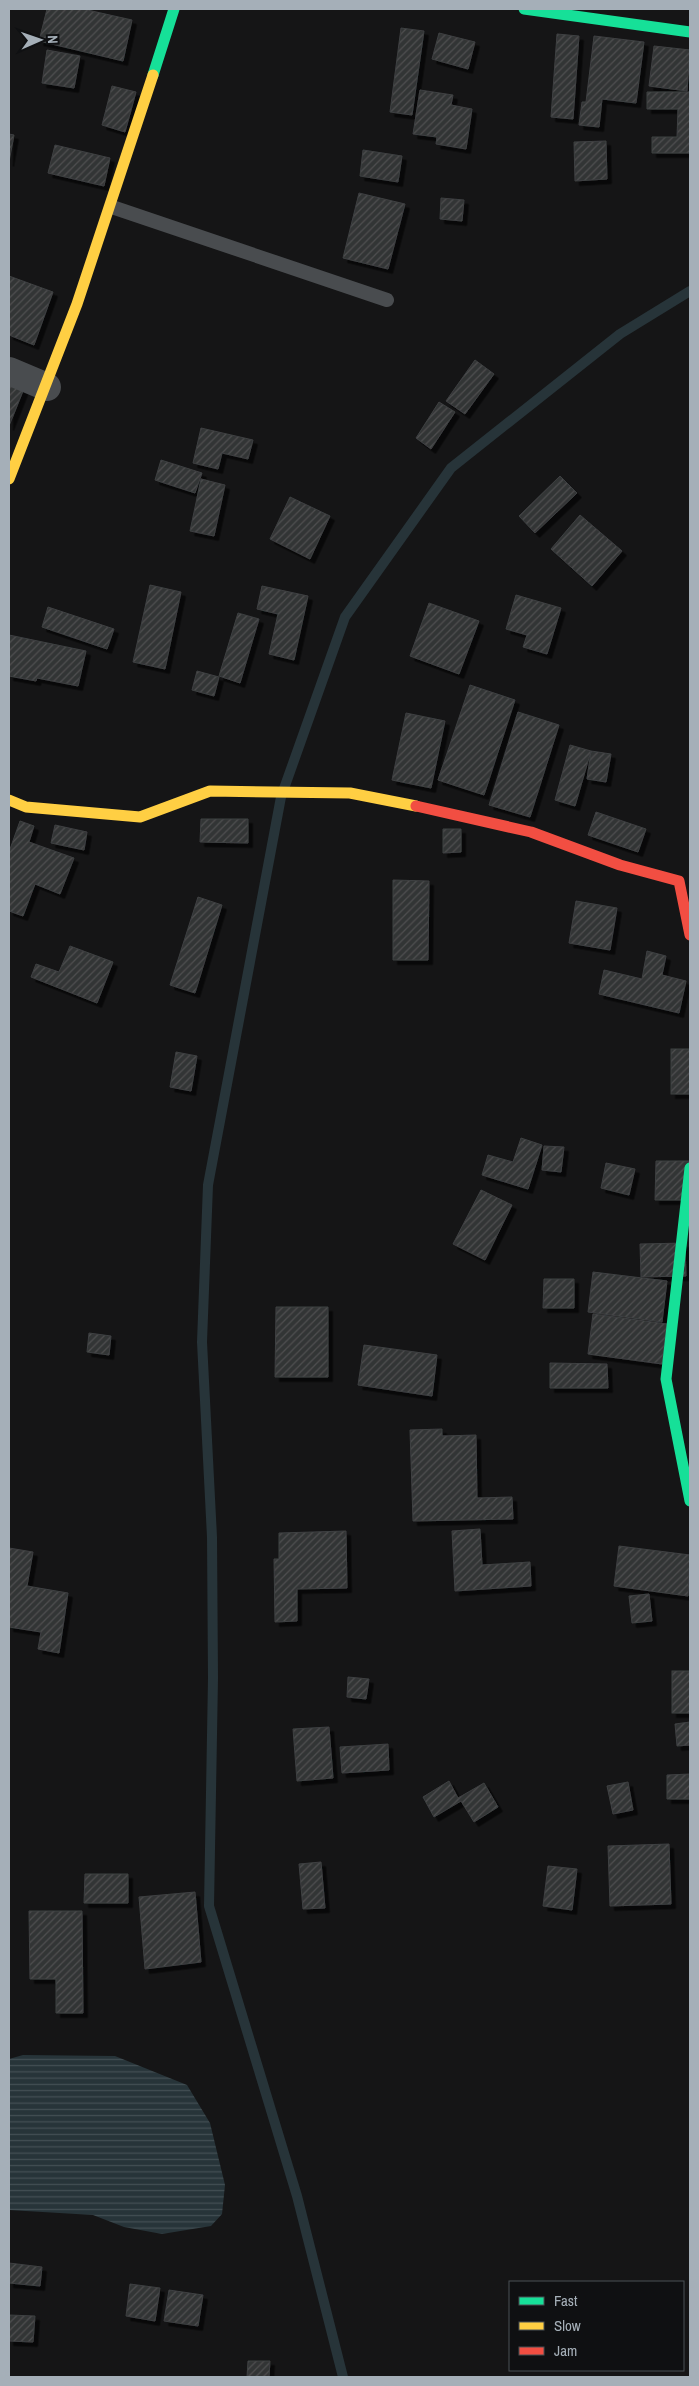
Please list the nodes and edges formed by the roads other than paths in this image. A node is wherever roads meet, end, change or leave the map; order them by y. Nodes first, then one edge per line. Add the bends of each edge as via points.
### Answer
1 (174, 9) edge
2 (524, 9) edge
3 (690, 32) edge
4 (112, 207) junction
5 (387, 300) dead end
6 (9, 371) edge
7 (47, 388) junction
8 (9, 479) edge
9 (9, 800) edge
10 (684, 880) edge
11 (690, 934) edge
12 (690, 1168) edge
13 (690, 1501) edge

1 - 4 street
2 - 3 street
4 - 5 lane
4 - 7 street
6 - 7 street
7 - 8 street
9 - 10 street via 26,807 140,817 210,791 350,793 531,832 620,865
10 - 11 street
12 - 13 street via 666,1379

